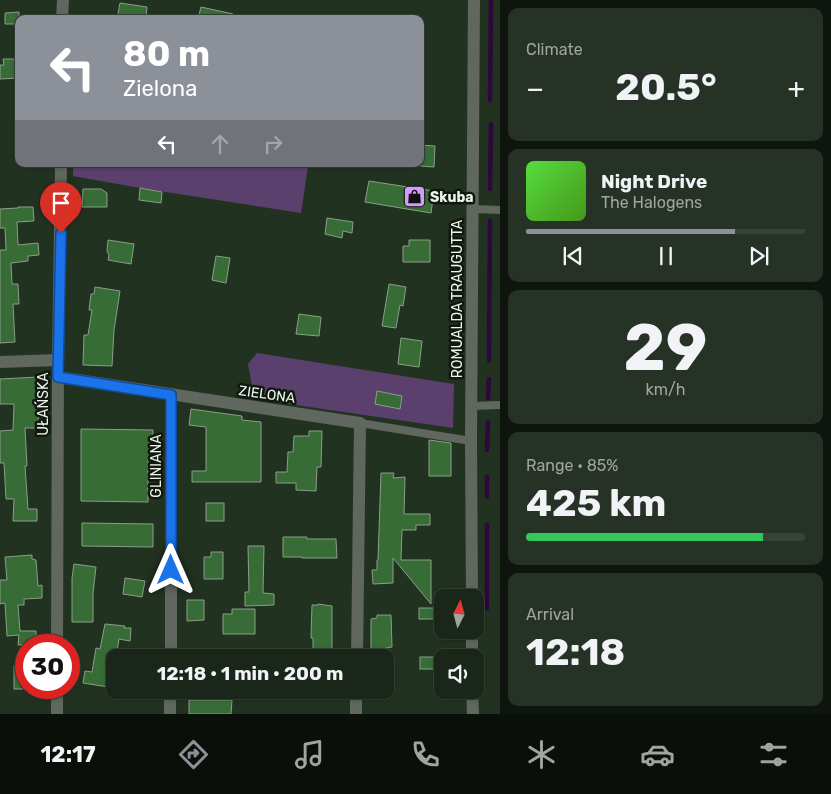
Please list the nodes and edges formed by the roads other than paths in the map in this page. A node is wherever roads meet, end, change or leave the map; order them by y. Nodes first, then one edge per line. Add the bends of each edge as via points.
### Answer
1 (62, 0) edge
2 (474, 0) edge
3 (62, 15) edge
4 (61, 167) edge
5 (473, 209) junction
6 (500, 210) edge
7 (58, 360) junction
8 (0, 362) edge
9 (58, 377) junction
10 (171, 395) junction
11 (500, 405) edge
12 (472, 406) junction
13 (360, 422) junction
14 (471, 440) junction
15 (472, 589) edge
16 (57, 634) edge
17 (170, 649) edge
18 (356, 649) edge
19 (57, 699) edge
20 (170, 699) edge
21 (356, 699) edge
22 (472, 699) edge
23 (57, 714) edge
24 (170, 714) edge
25 (356, 714) edge
26 (473, 714) edge

1 - 3 street
2 - 5 street, ROMUALDA TRAUGUTTA
4 - 7 street, UŁAŃSKA
5 - 6 lane
5 - 12 street, ROMUALDA TRAUGUTTA
7 - 8 street
7 - 9 street, UŁAŃSKA
9 - 10 street, ZIELONA
9 - 16 street, UŁAŃSKA
10 - 13 street, ZIELONA
10 - 17 street, GLINIANA
11 - 12 lane
12 - 14 street, ROMUALDA TRAUGUTTA
13 - 14 lane, ZIELONA
13 - 18 street
14 - 15 street, ROMUALDA TRAUGUTTA
19 - 23 street
20 - 24 street
21 - 25 street
22 - 26 street

